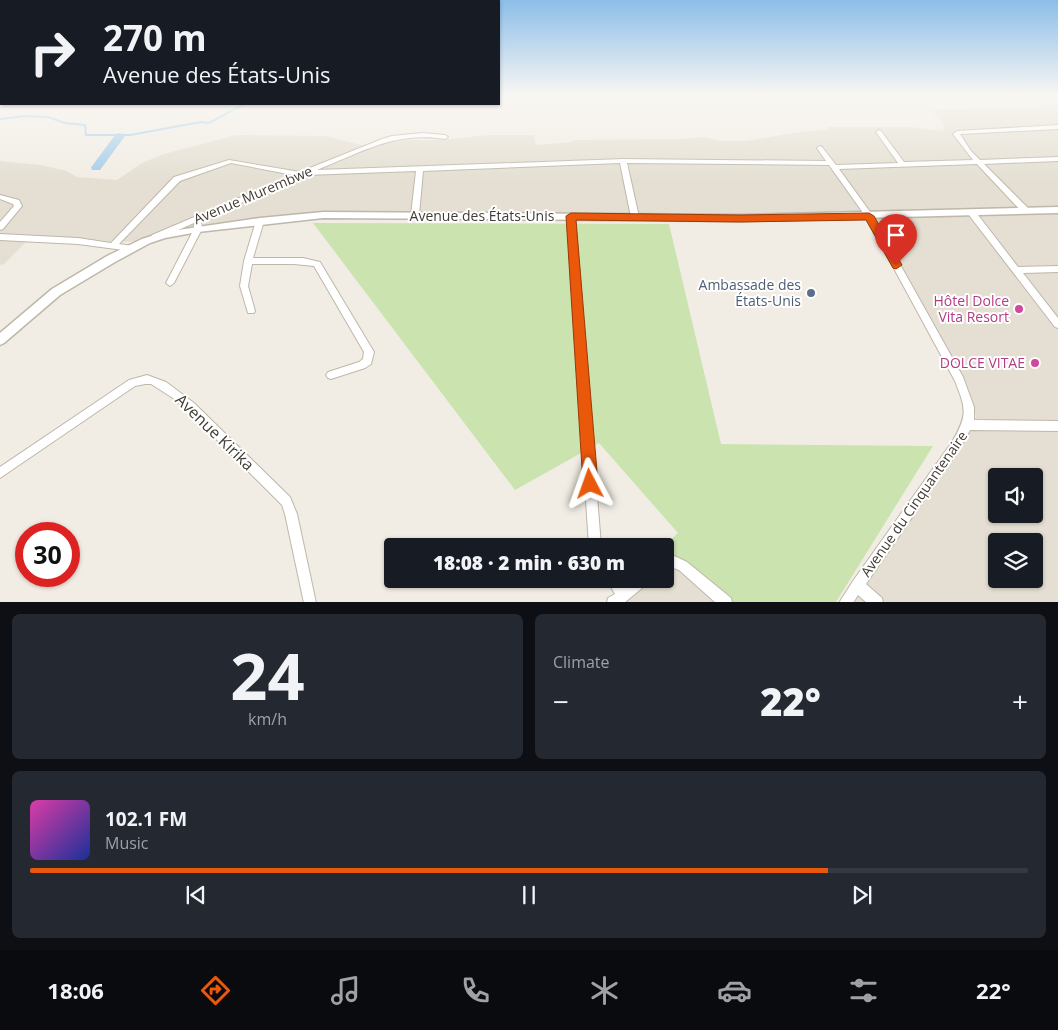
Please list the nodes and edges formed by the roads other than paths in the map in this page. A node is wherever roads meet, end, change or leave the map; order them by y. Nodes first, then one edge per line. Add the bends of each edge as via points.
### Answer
1 (1058, 127) edge
2 (879, 132) dead end
3 (444, 137) dead end
4 (820, 148) dead end
5 (1058, 159) edge
6 (623, 161) junction
7 (979, 161) junction
8 (902, 164) junction
9 (832, 165) junction
10 (420, 169) junction
11 (302, 174) junction
12 (0, 197) edge
13 (1058, 210) edge
14 (1026, 211) junction
15 (972, 213) junction
16 (415, 215) junction
17 (571, 216) junction
18 (869, 216) junction
19 (634, 217) junction
20 (197, 218) junction
21 (260, 221) junction
22 (0, 227) edge
23 (198, 229) junction
24 (0, 237) edge
25 (146, 241) junction
26 (113, 245) junction
27 (131, 248) junction
28 (248, 261) junction
29 (1058, 269) edge
30 (1017, 270) junction
31 (170, 283) dead end
32 (251, 311) dead end
33 (1058, 325) edge
34 (0, 340) edge
35 (331, 375) dead end
36 (968, 425) junction
37 (1058, 426) edge
38 (0, 473) edge
39 (594, 538) edge
40 (674, 562) edge
41 (857, 585) junction
42 (632, 588) edge
43 (618, 598) edge
44 (310, 602) edge
45 (726, 602) edge
46 (845, 602) edge
47 (877, 602) edge

1 - 7 street via 956,134
2 - 8 street
3 - 11 street, Avenue Murembwe via 430,134 397,136
4 - 9 street, Avenue du Cinquantenaire
5 - 7 street
6 - 9 street
6 - 10 street
6 - 19 street
7 - 8 street
7 - 14 street
8 - 9 street
9 - 18 street, Avenue du Cinquantenaire
10 - 11 street
10 - 16 street
11 - 20 street, Avenue Murembwe
11 - 26 street via 232,161 177,179
12 - 22 street via 16,202 18,206
13 - 14 street, Avenue des États-Unis
14 - 15 street, Avenue des États-Unis
15 - 18 street, Avenue des États-Unis
15 - 30 street
16 - 17 street, Avenue des États-Unis
16 - 21 street, Avenue des États-Unis via 315,215
17 - 19 street, Avenue des États-Unis
17 - 39 street
18 - 19 street, Avenue des États-Unis
18 - 36 street, Avenue du Cinquantenaire via 960,380 970,408
20 - 23 street
20 - 25 street, Avenue Murembwe
21 - 23 street, Avenue des États-Unis
21 - 28 street
23 - 25 street, Avenue des États-Unis
23 - 31 street
24 - 26 street
25 - 27 street, Avenue des États-Unis
26 - 27 street
27 - 34 street, Avenue des États-Unis via 56,292
28 - 32 street via 244,286
28 - 35 street via 309,261 319,266 369,354 368,361 362,365
29 - 30 street
30 - 33 street
36 - 37 street
36 - 41 street, Avenue du Cinquantenaire
38 - 44 street, Avenue Kirika via 132,384 152,380 190,406 286,501
40 - 45 street
41 - 46 street, Avenue du Cinquantenaire
41 - 47 street
42 - 43 street

